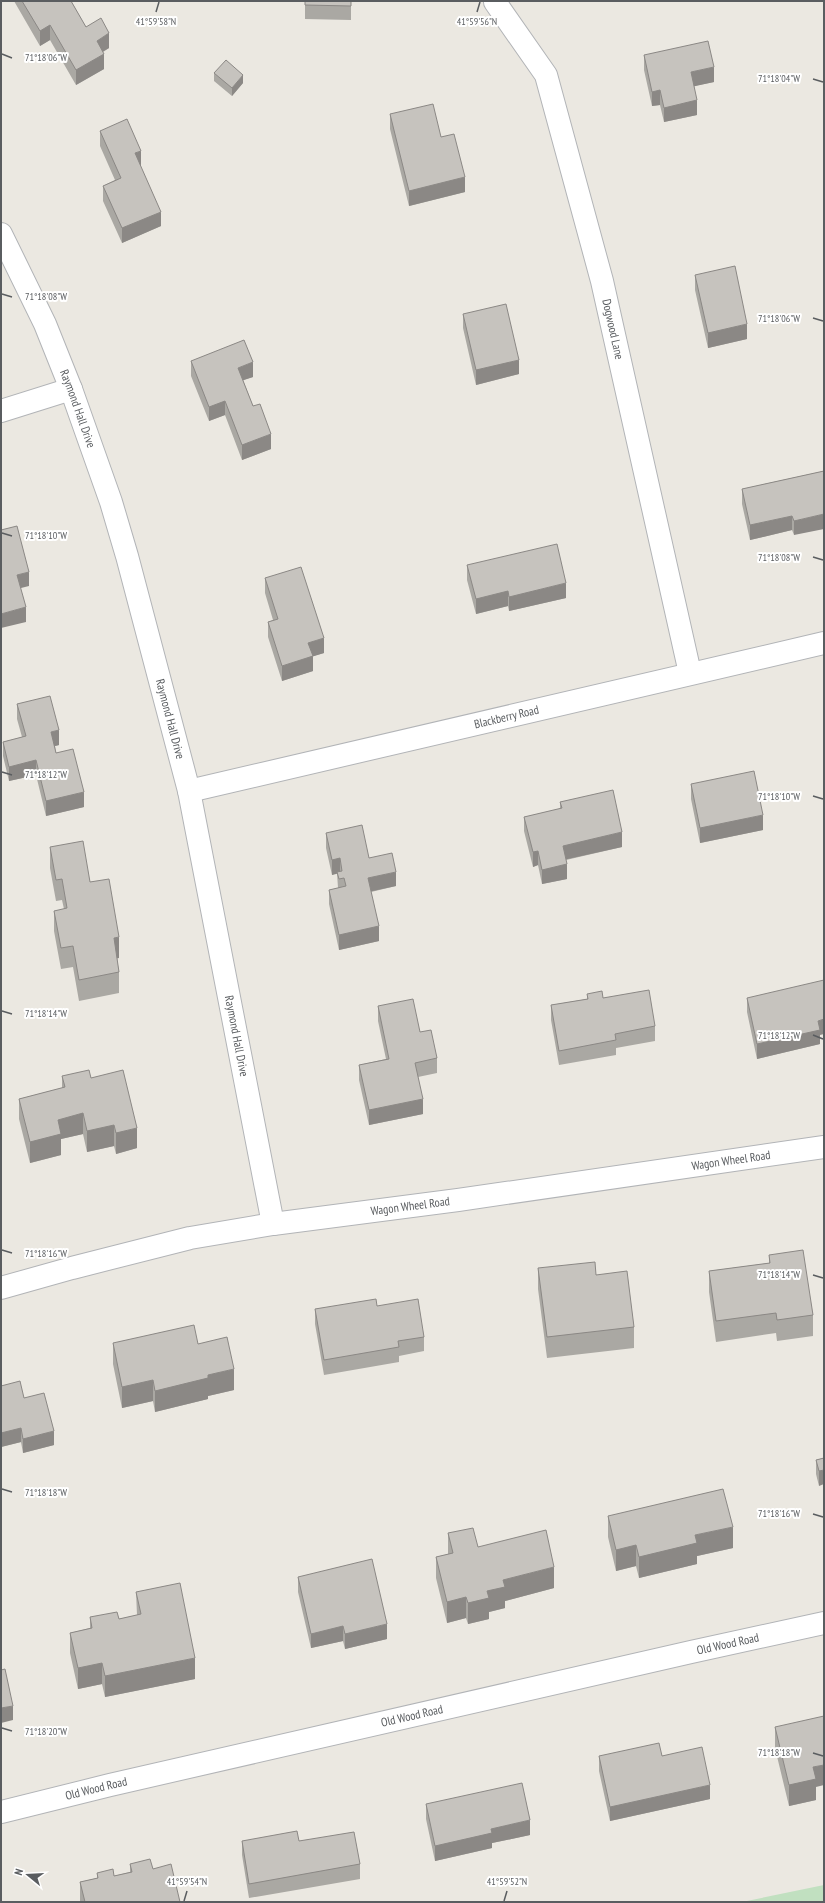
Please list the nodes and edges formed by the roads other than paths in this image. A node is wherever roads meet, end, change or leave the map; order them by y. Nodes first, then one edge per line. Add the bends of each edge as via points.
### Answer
1 (495, 2) dead end
2 (1, 234) edge
3 (71, 389) junction
4 (1, 411) edge
5 (824, 642) edge
6 (690, 673) junction
7 (189, 791) junction
8 (824, 1147) edge
9 (273, 1224) junction
10 (1, 1288) edge
11 (824, 1623) edge
12 (1, 1812) edge

1 - 6 street, Dogwood Lane via 546,75 602,281
2 - 3 street, Raymond Hall Drive via 45,324
3 - 4 street
3 - 7 street, Raymond Hall Drive via 111,502
5 - 6 street, Blackberry Road
6 - 7 street, Blackberry Road
7 - 9 street, Raymond Hall Drive
8 - 9 street, Wagon Wheel Road
9 - 10 street, Wagon Wheel Road via 190,1238
11 - 12 street, Old Wood Road via 117,1783

